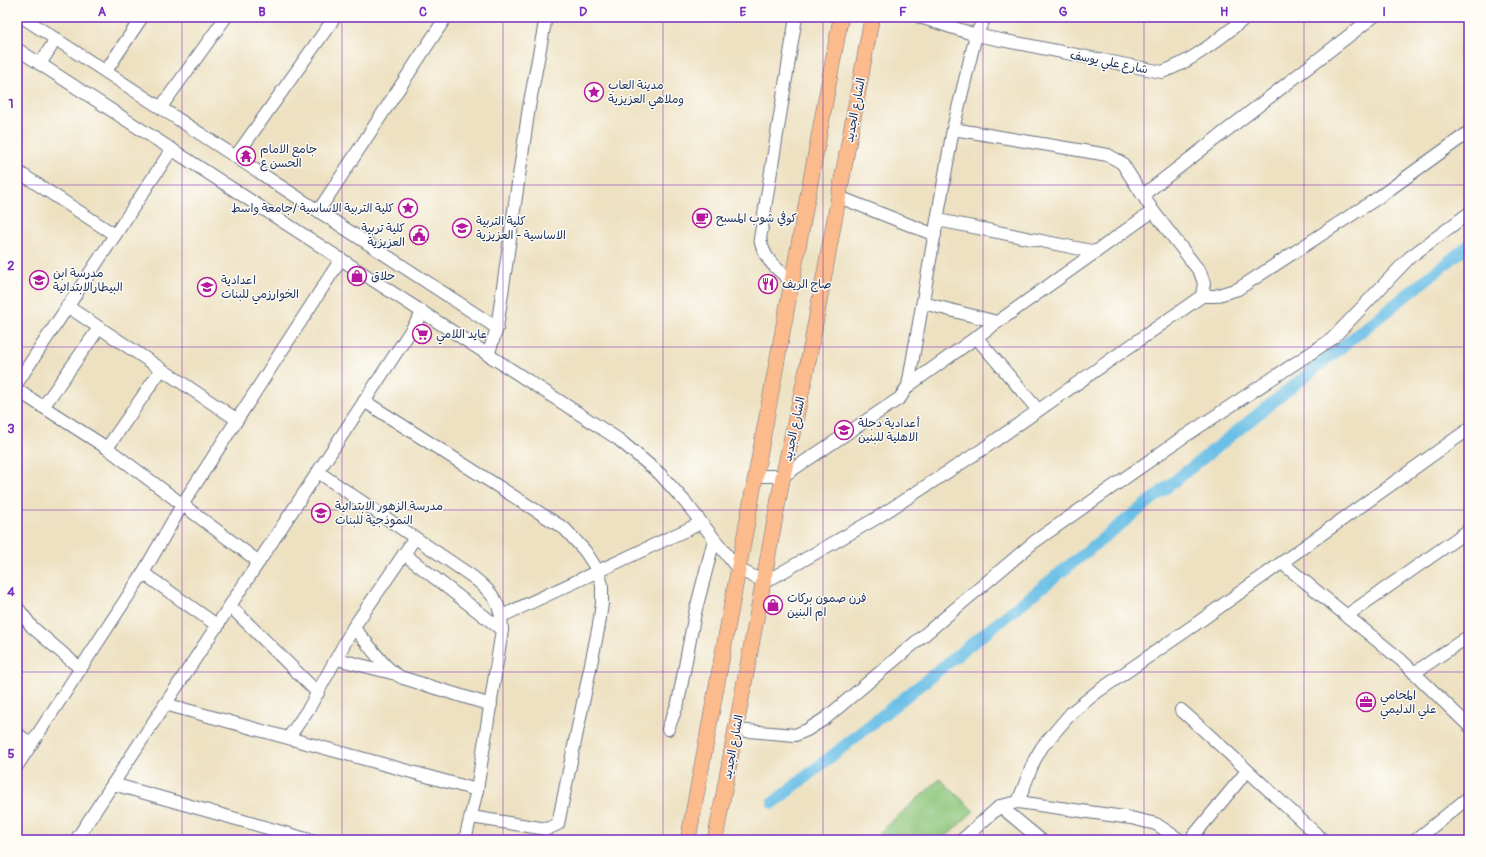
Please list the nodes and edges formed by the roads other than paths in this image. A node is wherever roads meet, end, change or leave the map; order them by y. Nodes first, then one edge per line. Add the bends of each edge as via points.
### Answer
1 (22, 17) edge
2 (142, 17) edge
3 (226, 17) edge
4 (335, 17) edge
5 (446, 17) edge
6 (546, 17) edge
7 (796, 17) edge
8 (841, 17) edge
9 (872, 17) edge
10 (920, 17) edge
11 (985, 17) edge
12 (1247, 17) edge
13 (1373, 17) edge
14 (976, 35) junction
15 (56, 39) junction
16 (17, 48) edge
17 (40, 64) junction
18 (106, 71) junction
19 (161, 107) junction
20 (953, 129) junction
21 (1469, 132) edge
22 (172, 149) junction
23 (236, 156) junction
24 (17, 171) edge
25 (1143, 195) junction
26 (839, 197) junction
27 (319, 210) junction
28 (1153, 211) junction
29 (1469, 213) edge
30 (938, 220) junction
31 (115, 235) junction
32 (935, 235) junction
33 (1096, 252) junction
34 (341, 259) junction
35 (792, 282) junction
36 (1202, 296) junction
37 (923, 302) junction
38 (67, 306) junction
39 (423, 312) junction
40 (997, 322) junction
41 (99, 328) junction
42 (497, 328) junction
43 (976, 337) junction
44 (488, 355) junction
45 (161, 370) junction
46 (17, 383) edge
47 (908, 386) junction
48 (17, 390) edge
49 (364, 402) junction
50 (43, 408) junction
51 (1038, 410) junction
52 (236, 419) junction
53 (1469, 428) edge
54 (107, 448) junction
55 (318, 472) junction
56 (755, 476) junction
57 (783, 476) junction
58 (182, 505) junction
59 (701, 523) junction
60 (1469, 530) edge
61 (415, 538) junction
62 (714, 540) junction
63 (404, 554) junction
64 (259, 562) junction
65 (1282, 563) junction
66 (738, 570) junction
67 (598, 571) junction
68 (143, 573) junction
69 (765, 582) junction
70 (230, 606) junction
71 (17, 607) edge
72 (502, 616) junction
73 (1346, 616) junction
74 (218, 626) junction
75 (353, 628) junction
76 (502, 630) junction
77 (1469, 636) edge
78 (337, 659) junction
79 (81, 669) junction
80 (392, 673) junction
81 (1414, 673) junction
82 (318, 693) junction
83 (165, 704) junction
84 (491, 705) junction
85 (1181, 710) dead end
86 (1469, 726) edge
87 (668, 729) dead end
88 (736, 730) junction
89 (17, 733) edge
90 (290, 737) junction
91 (30, 745) junction
92 (17, 766) edge
93 (1247, 771) junction
94 (113, 784) junction
95 (477, 790) junction
96 (1469, 797) edge
97 (1018, 802) junction
98 (1000, 806) junction
99 (471, 817) junction
100 (76, 840) edge
101 (310, 840) edge
102 (465, 840) edge
103 (688, 840) edge
104 (715, 840) edge
105 (962, 840) edge
106 (1041, 840) edge
107 (1180, 840) edge
108 (1190, 840) edge
109 (1323, 840) edge
110 (1416, 840) edge

1 - 15 street
2 - 18 street
3 - 19 street
4 - 23 street
5 - 27 street
6 - 42 street via 529,107
7 - 35 street via 760,239 763,251 770,262
8 - 35 main road
9 - 26 main road, الشارع الجديد
10 - 14 street, شارع علي يوسف
11 - 14 street
12 - 14 street, شارع علي يوسف via 1193,58 1178,67 1162,72
13 - 25 street
14 - 20 street
15 - 17 street
15 - 18 street
16 - 17 street
17 - 22 street
18 - 19 street
19 - 23 street
20 - 25 street via 1108,155 1122,163
20 - 30 street
21 - 36 street via 1379,197 1238,289 1215,296
22 - 31 street
22 - 34 street
23 - 27 street
24 - 31 street
25 - 28 street
26 - 32 street
26 - 57 main road, الشارع الجديد via 807,368
27 - 42 street
28 - 33 street
28 - 36 street via 1200,272 1204,282
29 - 88 street via 1410,257 1332,339 1179,440 1034,542 826,718 795,735
30 - 32 street
30 - 33 street
31 - 38 street
32 - 37 street
33 - 40 street
34 - 39 street
34 - 52 street
35 - 56 main road
36 - 51 street
37 - 40 street
37 - 47 street
38 - 41 street
38 - 46 street
39 - 44 street
39 - 49 street
40 - 43 street
41 - 45 street
41 - 50 street
42 - 44 street
43 - 47 street
43 - 51 street
44 - 59 street via 618,439 644,459
45 - 52 street
45 - 54 street
47 - 57 street via 900,398
48 - 50 street
49 - 55 street
49 - 67 street via 564,529 585,551
50 - 54 street
51 - 69 street via 875,520
52 - 58 street
53 - 65 street
54 - 58 street
55 - 61 street
55 - 64 street
56 - 57 street
56 - 66 main road
57 - 69 main road, الشارع الجديد
58 - 64 street
58 - 68 street
59 - 62 street
59 - 67 street
60 - 73 street
61 - 63 street
61 - 72 street via 487,589 495,598
62 - 66 street
62 - 87 street via 695,613 678,703
63 - 75 street
63 - 76 street
64 - 70 street
65 - 73 street
65 - 97 street via 1072,712 1037,756
66 - 69 street
66 - 103 main road
67 - 72 street
67 - 99 street via 602,585 599,625 558,824 547,829
68 - 74 street
68 - 79 street
69 - 88 main road, الشارع الجديد
70 - 74 street
70 - 82 street
71 - 79 street via 32,627
72 - 76 street
73 - 81 street
74 - 83 street
75 - 78 street
75 - 80 street
76 - 84 street
77 - 81 street
78 - 80 street
78 - 82 street
79 - 91 street
80 - 84 street
81 - 86 street
82 - 90 street
83 - 90 street
83 - 94 street
84 - 95 street
85 - 93 street via 1232,754
88 - 104 main road, الشارع الجديد
89 - 91 street
90 - 95 street
91 - 92 street
93 - 108 street
93 - 109 street
94 - 100 street
94 - 101 street
95 - 99 street
96 - 110 street
97 - 98 street
97 - 107 street via 1131,818 1156,824
98 - 105 street
98 - 106 street
99 - 102 street

